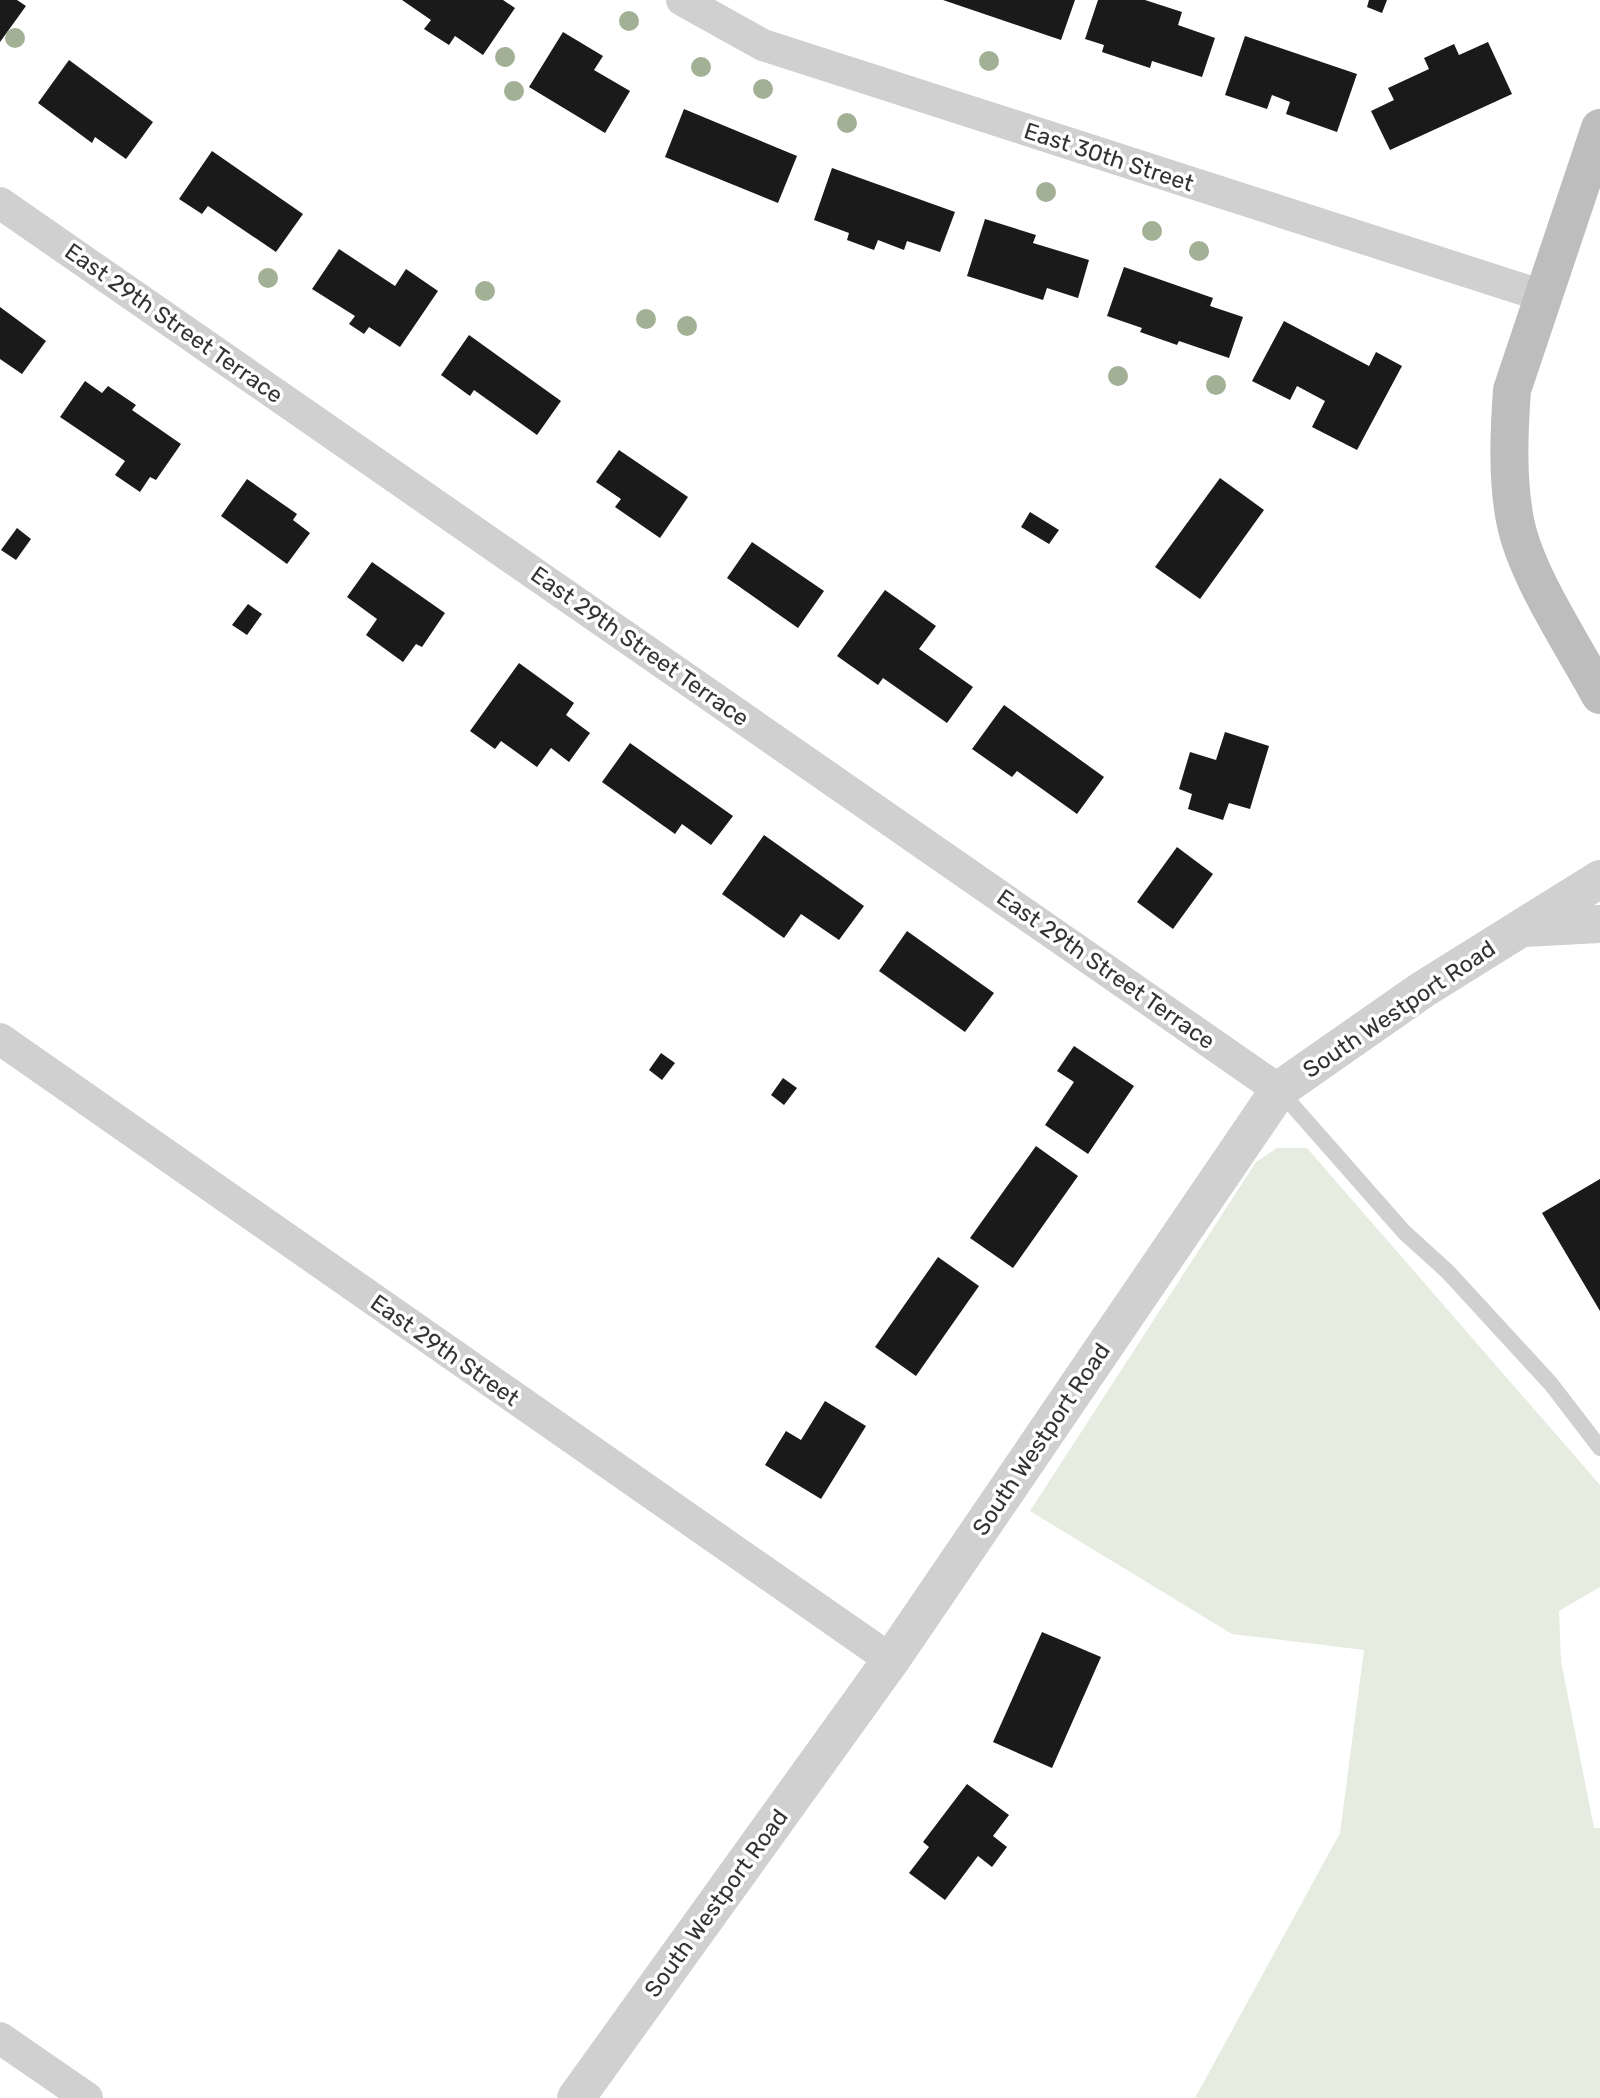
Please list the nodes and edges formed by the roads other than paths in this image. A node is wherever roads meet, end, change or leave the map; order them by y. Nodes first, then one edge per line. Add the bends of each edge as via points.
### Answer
1 (682, 0) edge
2 (1600, 128) edge
3 (0, 203) edge
4 (1543, 296) junction
5 (1600, 695) edge
6 (1600, 879) edge
7 (1600, 924) edge
8 (1522, 928) junction
9 (0, 1039) edge
10 (1279, 1090) junction
11 (1600, 1448) edge
12 (891, 1660) junction
13 (0, 2038) edge
14 (87, 2098) edge
15 (576, 2098) edge

1 - 4 street, East 30th Street via 763,45
2 - 4 main road
3 - 10 street, East 29th Street Terrace
4 - 5 main road via 1512,390 1509,435 1515,521 1532,571
6 - 8 street, South Westport Road
7 - 8 street
8 - 10 street, South Westport Road via 1422,990
9 - 12 street, East 29th Street
10 - 11 lane via 1404,1232 1448,1272 1551,1384
10 - 12 street, South Westport Road
12 - 15 street, South Westport Road
13 - 14 street

